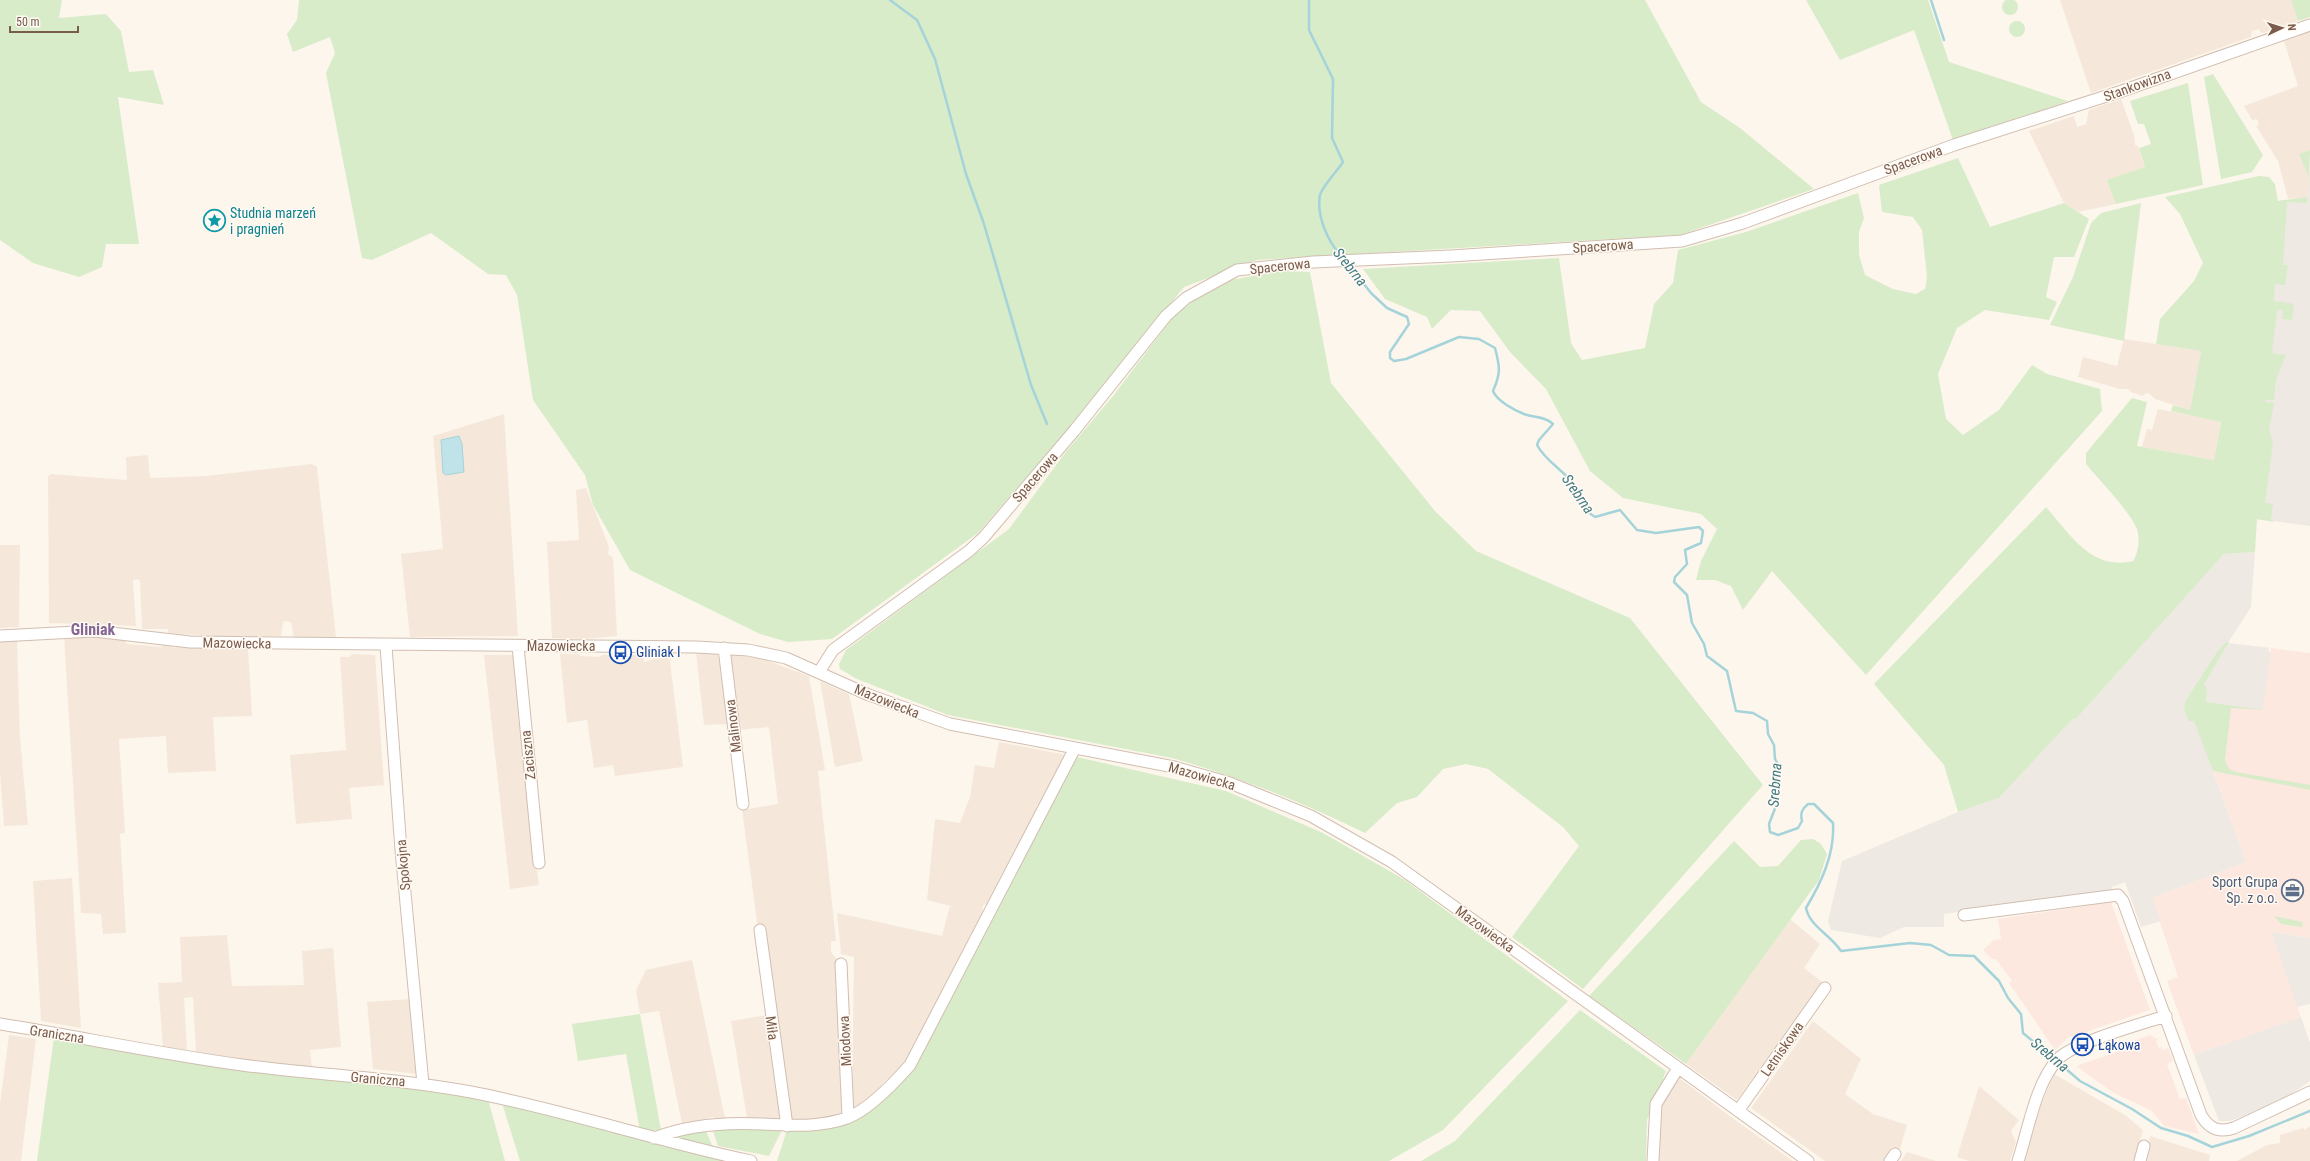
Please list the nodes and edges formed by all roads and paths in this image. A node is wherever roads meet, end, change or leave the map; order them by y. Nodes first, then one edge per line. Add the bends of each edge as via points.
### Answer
1 (2310, 25) edge
2 (1964, 142) joint
3 (0, 636) edge
4 (386, 646) junction
5 (518, 646) junction
6 (724, 648) junction
7 (819, 672) junction
8 (1075, 748) junction
9 (743, 804) dead end
10 (539, 863) dead end
11 (1964, 915) dead end
12 (760, 930) dead end
13 (841, 964) dead end
14 (1825, 988) dead end
15 (2166, 1016) junction
16 (0, 1024) edge
17 (1678, 1068) junction
18 (423, 1084) junction
19 (2310, 1092) edge
20 (1738, 1111) junction
21 (848, 1118) junction
22 (787, 1126) junction
23 (654, 1138) junction
24 (2144, 1146) dead end
25 (751, 1161) edge
26 (1653, 1161) edge
27 (1808, 1161) edge
28 (2018, 1161) edge
29 (2140, 1161) edge

1 - 2 street, Stankowizna via 2122,91
2 - 7 street, Spacerowa via 1743,223 1682,240 1237,270 1186,298 1166,316 1074,431 984,537 946,568 833,650
3 - 4 street, Mazowiecka via 94,631 190,642
4 - 5 street, Mazowiecka
4 - 18 street, Spokojna via 400,837
5 - 6 street, Mazowiecka
5 - 10 street, Zaciszna
6 - 7 street, Mazowiecka via 765,652
6 - 9 street, Malinowa
7 - 8 street, Mazowiecka via 876,697 950,724
8 - 17 street, Mazowiecka via 1174,768 1223,781 1318,820 1392,862
8 - 21 street via 910,1066 869,1103
11 - 15 street via 2118,895 2123,900
12 - 22 street, Miła
13 - 21 street, Miodowa
14 - 20 street, Letniskowa
15 - 19 street via 2205,1121 2212,1128 2222,1131 2248,1123
15 - 28 street via 2082,1045 2063,1055 2041,1087
16 - 18 street, Graniczna via 241,1065
17 - 20 street, Mazowiecka
17 - 26 street via 1656,1104
18 - 23 street, Graniczna via 541,1107
20 - 27 street, Mazowiecka
21 - 22 street via 817,1126
22 - 23 street via 724,1124 682,1128
23 - 25 street, Graniczna
24 - 29 street

